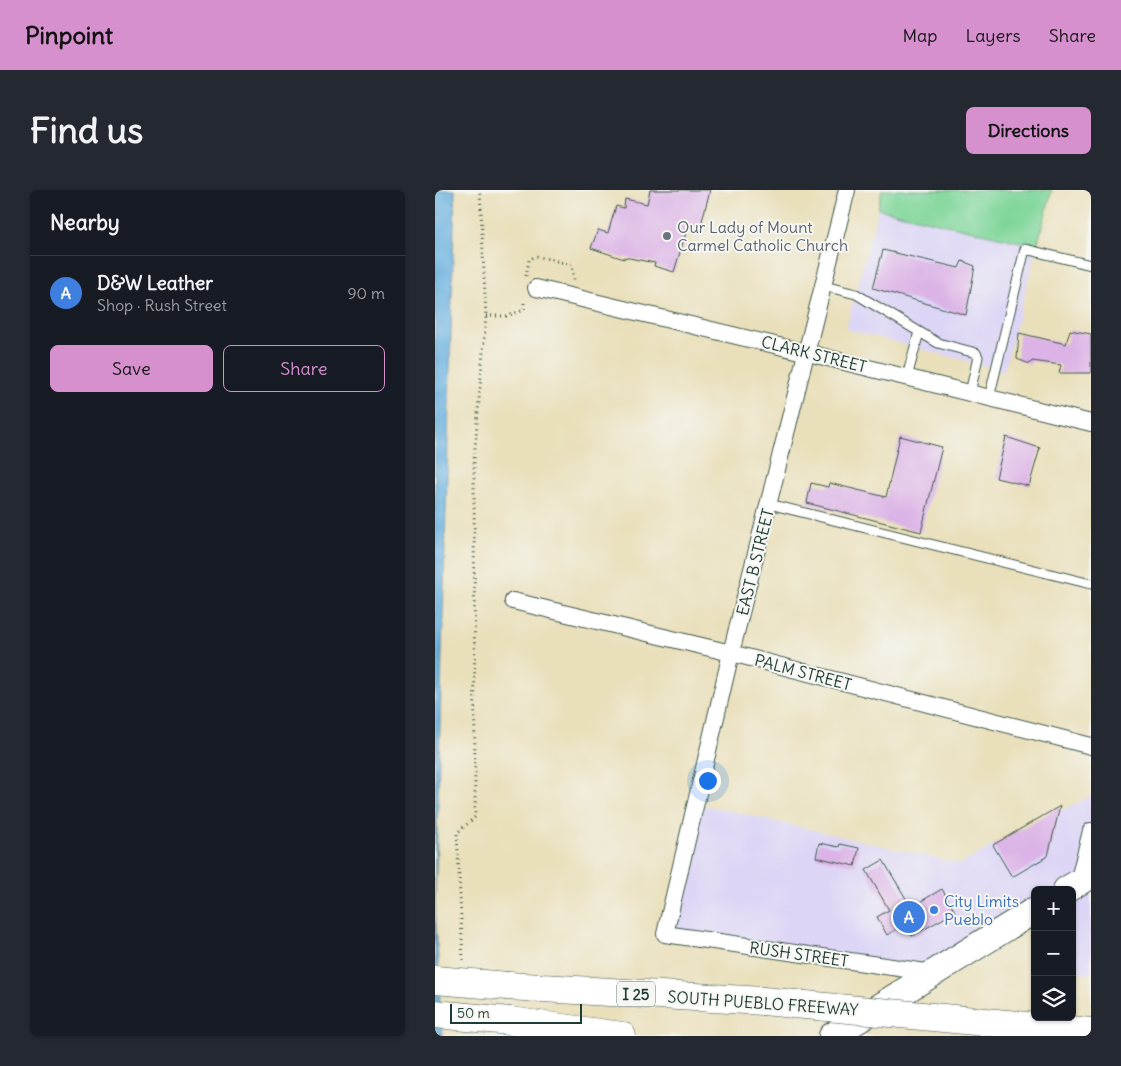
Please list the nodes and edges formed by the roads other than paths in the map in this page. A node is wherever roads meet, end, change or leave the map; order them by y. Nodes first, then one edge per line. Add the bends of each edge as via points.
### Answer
1 (847, 190) edge
2 (1091, 265) edge
3 (824, 286) junction
4 (536, 288) dead end
5 (919, 332) junction
6 (808, 353) junction
7 (907, 377) junction
8 (970, 393) junction
9 (989, 398) junction
10 (1091, 423) edge
11 (769, 504) junction
12 (1091, 584) edge
13 (513, 601) dead end
14 (731, 653) junction
15 (1091, 746) edge
16 (1091, 831) edge
17 (1078, 882) edge
18 (1031, 912) edge
19 (665, 934) joint
20 (933, 973) junction
21 (435, 980) edge
22 (435, 1014) edge
23 (1028, 1026) junction
24 (1091, 1027) edge
25 (1091, 1032) edge
26 (622, 1036) edge
27 (832, 1036) edge

1 - 3 street, EAST B STREET
2 - 9 lane via 1025,250
3 - 5 lane via 856,294
3 - 6 street, EAST B STREET
4 - 6 street, CLARK STREET
5 - 7 lane
5 - 8 lane via 938,343 977,354
6 - 7 street, CLARK STREET
6 - 11 street, EAST B STREET
7 - 8 street, CLARK STREET
8 - 9 street, CLARK STREET
9 - 10 street, CLARK STREET
11 - 12 lane
11 - 14 street, EAST B STREET
13 - 14 street, PALM STREET
14 - 15 street, PALM STREET
14 - 19 street, EAST B STREET
16 - 17 street
18 - 20 main road
19 - 20 street, RUSH STREET
20 - 27 main road
21 - 23 highway, SOUTH PUEBLO FREEWAY / I 25, bridge via 763,1001
22 - 26 highway, bridge
23 - 24 highway
23 - 25 highway, SOUTH PUEBLO FREEWAY / I 25

